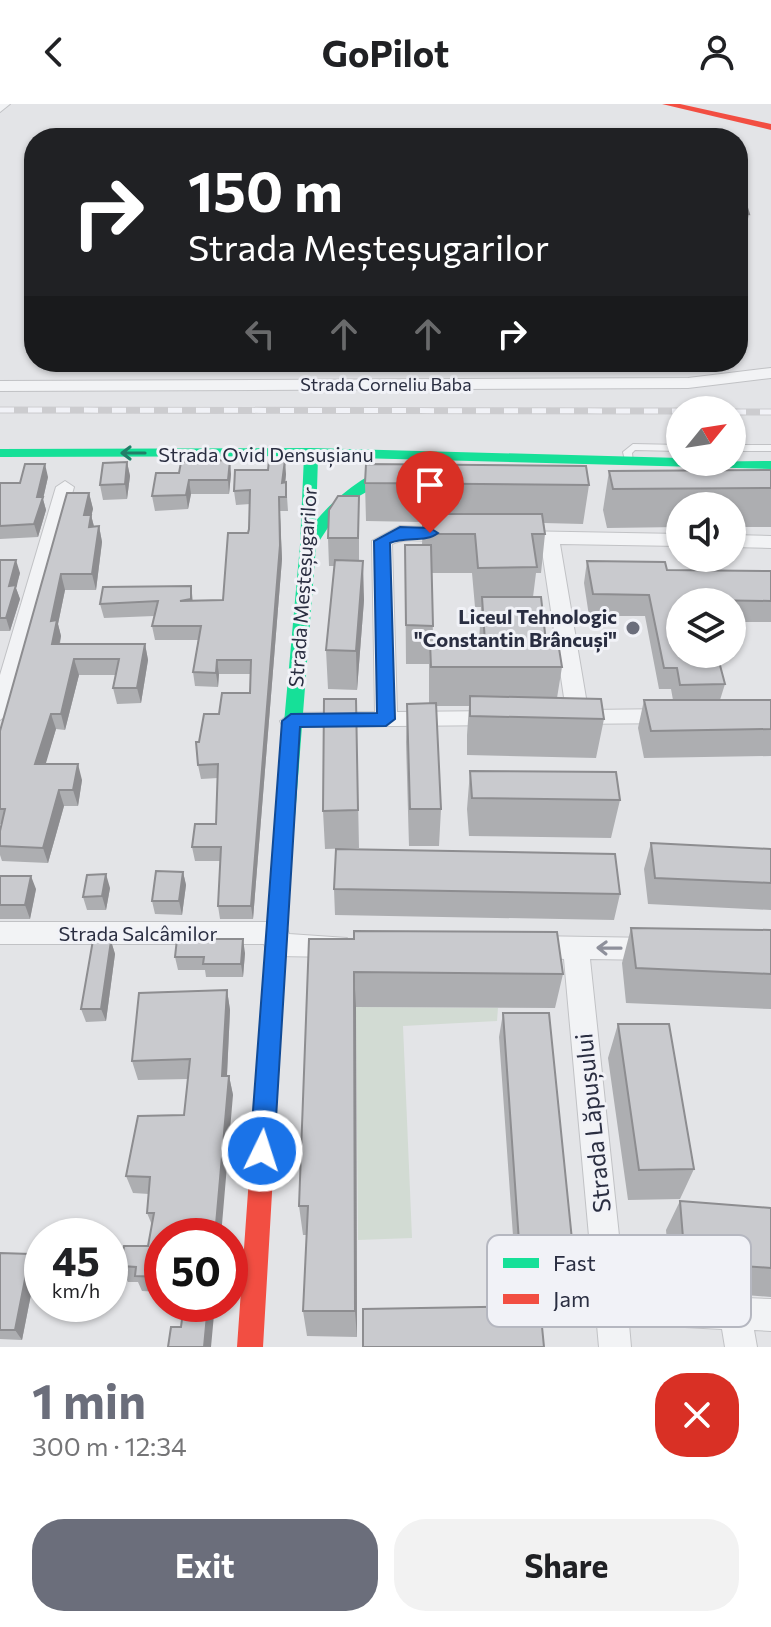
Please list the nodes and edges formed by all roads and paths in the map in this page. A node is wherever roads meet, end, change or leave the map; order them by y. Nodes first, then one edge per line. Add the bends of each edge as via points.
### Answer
1 (667, 104) edge
2 (765, 126) edge
3 (771, 373) edge
4 (0, 386) edge
5 (666, 448) edge
6 (771, 448) edge
7 (0, 453) edge
8 (746, 454) edge
9 (311, 460) junction
10 (666, 460) edge
11 (746, 461) edge
12 (629, 462) junction
13 (771, 465) edge
14 (0, 469) edge
15 (404, 469) junction
16 (771, 479) edge
17 (65, 487) dead end
18 (550, 539) junction
19 (666, 540) edge
20 (746, 541) edge
21 (771, 542) edge
22 (308, 545) junction
23 (0, 712) edge
24 (695, 717) edge
25 (548, 718) edge
26 (578, 718) junction
27 (386, 719) junction
28 (519, 719) edge
29 (291, 721) junction
30 (0, 933) edge
31 (276, 939) junction
32 (371, 946) edge
33 (513, 947) edge
34 (576, 947) junction
35 (681, 949) edge
36 (603, 1235) edge
37 (751, 1314) edge
38 (771, 1315) edge
39 (612, 1327) edge
40 (737, 1327) edge
41 (250, 1347) edge
42 (615, 1347) edge
43 (741, 1347) edge

1 - 2 main road
3 - 4 street, Strada Corneliu Baba via 688,383
5 - 12 lane via 633,447 627,452
6 - 8 lane
9 -> 7 main road, Strada Ovid Densușianu
9 - 12 main road, Strada Ovid Densușianu
9 - 14 main road, Strada Ovid Densușianu
9 - 15 main road, Strada Ovid Densușianu
9 - 22 main road, Strada Meșteșugarilor
10 - 12 main road, Strada Ovid Densușianu
11 - 13 main road, Strada Ovid Densușianu
15 - 16 main road, Strada Ovid Densușianu
15 - 22 main road, Strada Ovid Densușianu via 343,495
17 - 23 street
18 - 19 street
18 - 26 street
18 - 27 street via 400,532 382,541
20 - 21 street
22 - 29 main road, Strada Meșteșugarilor
24 - 26 street
25 - 26 street
27 - 28 street
27 - 29 street
29 - 31 main road, Strada Meșteșugarilor
30 - 31 street, Strada Salcâmilor
31 - 32 street, Strada Salcâmilor
31 - 41 main road, Strada Meșteșugarilor
33 - 34 street
35 -> 34 street
34 - 36 street, Strada Lăpușului
37 - 38 street
39 - 42 street, Strada Lăpușului
40 - 43 street

